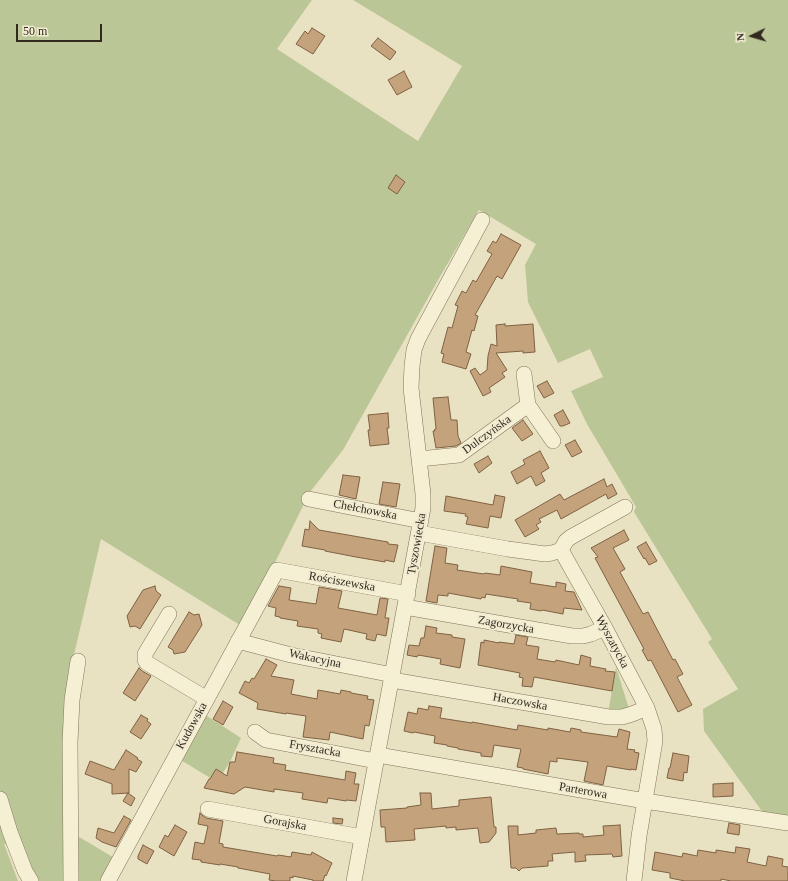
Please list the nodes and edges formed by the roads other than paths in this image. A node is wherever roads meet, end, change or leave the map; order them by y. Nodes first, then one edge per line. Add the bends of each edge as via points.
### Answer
1 (482, 220) dead end
2 (524, 374) dead end
3 (528, 405) junction
4 (553, 441) dead end
5 (419, 459) junction
6 (309, 499) dead end
7 (625, 507) dead end
8 (420, 528) junction
9 (561, 550) junction
10 (277, 570) joint
11 (406, 600) junction
12 (170, 614) dead end
13 (605, 628) junction
14 (238, 641) junction
15 (78, 661) dead end
16 (392, 677) junction
17 (207, 699) junction
18 (647, 708) junction
19 (255, 732) dead end
20 (377, 758) junction
21 (0, 799) edge
22 (645, 801) junction
23 (208, 809) dead end
24 (788, 823) edge
25 (362, 837) junction
26 (31, 881) edge
27 (71, 881) edge
28 (108, 881) edge
29 (354, 881) edge
30 (634, 881) edge

1 - 5 street, Tyszowiecka via 414,350 411,388
2 - 3 street
3 - 4 street
3 - 5 street, Dulczyńska via 459,455
5 - 8 street, Tyszowiecka via 423,494
6 - 8 street, Chełchowska
7 - 9 street via 571,537
8 - 9 street via 508,549 545,554
8 - 11 street, Tyszowiecka
9 - 13 street, Wyszatycka
10 - 11 street, Rościszewska
10 - 14 street, Kudowska
11 - 13 street, Zagorzycka via 572,636 583,636
11 - 16 street, Tyszowiecka
12 - 17 street via 145,654 145,660
13 - 18 street, Wyszatycka
14 - 16 street, Wakacyjna
14 - 17 street, Kudowska
15 - 27 street via 72,700 70,742
16 - 18 street, Haczowska via 609,717 622,717
16 - 20 street, Tyszowiecka
17 - 28 street, Kudowska
18 - 22 street, Wyszatycka via 655,741
19 - 20 street, Frysztacka via 266,740
20 - 22 street, Parterowa
20 - 25 street, Tyszowiecka
21 - 26 street via 10,832
22 - 24 street, Parterowa
22 - 30 street, Wyszatycka
23 - 25 street, Gorajska
25 - 29 street, Tyszowiecka

